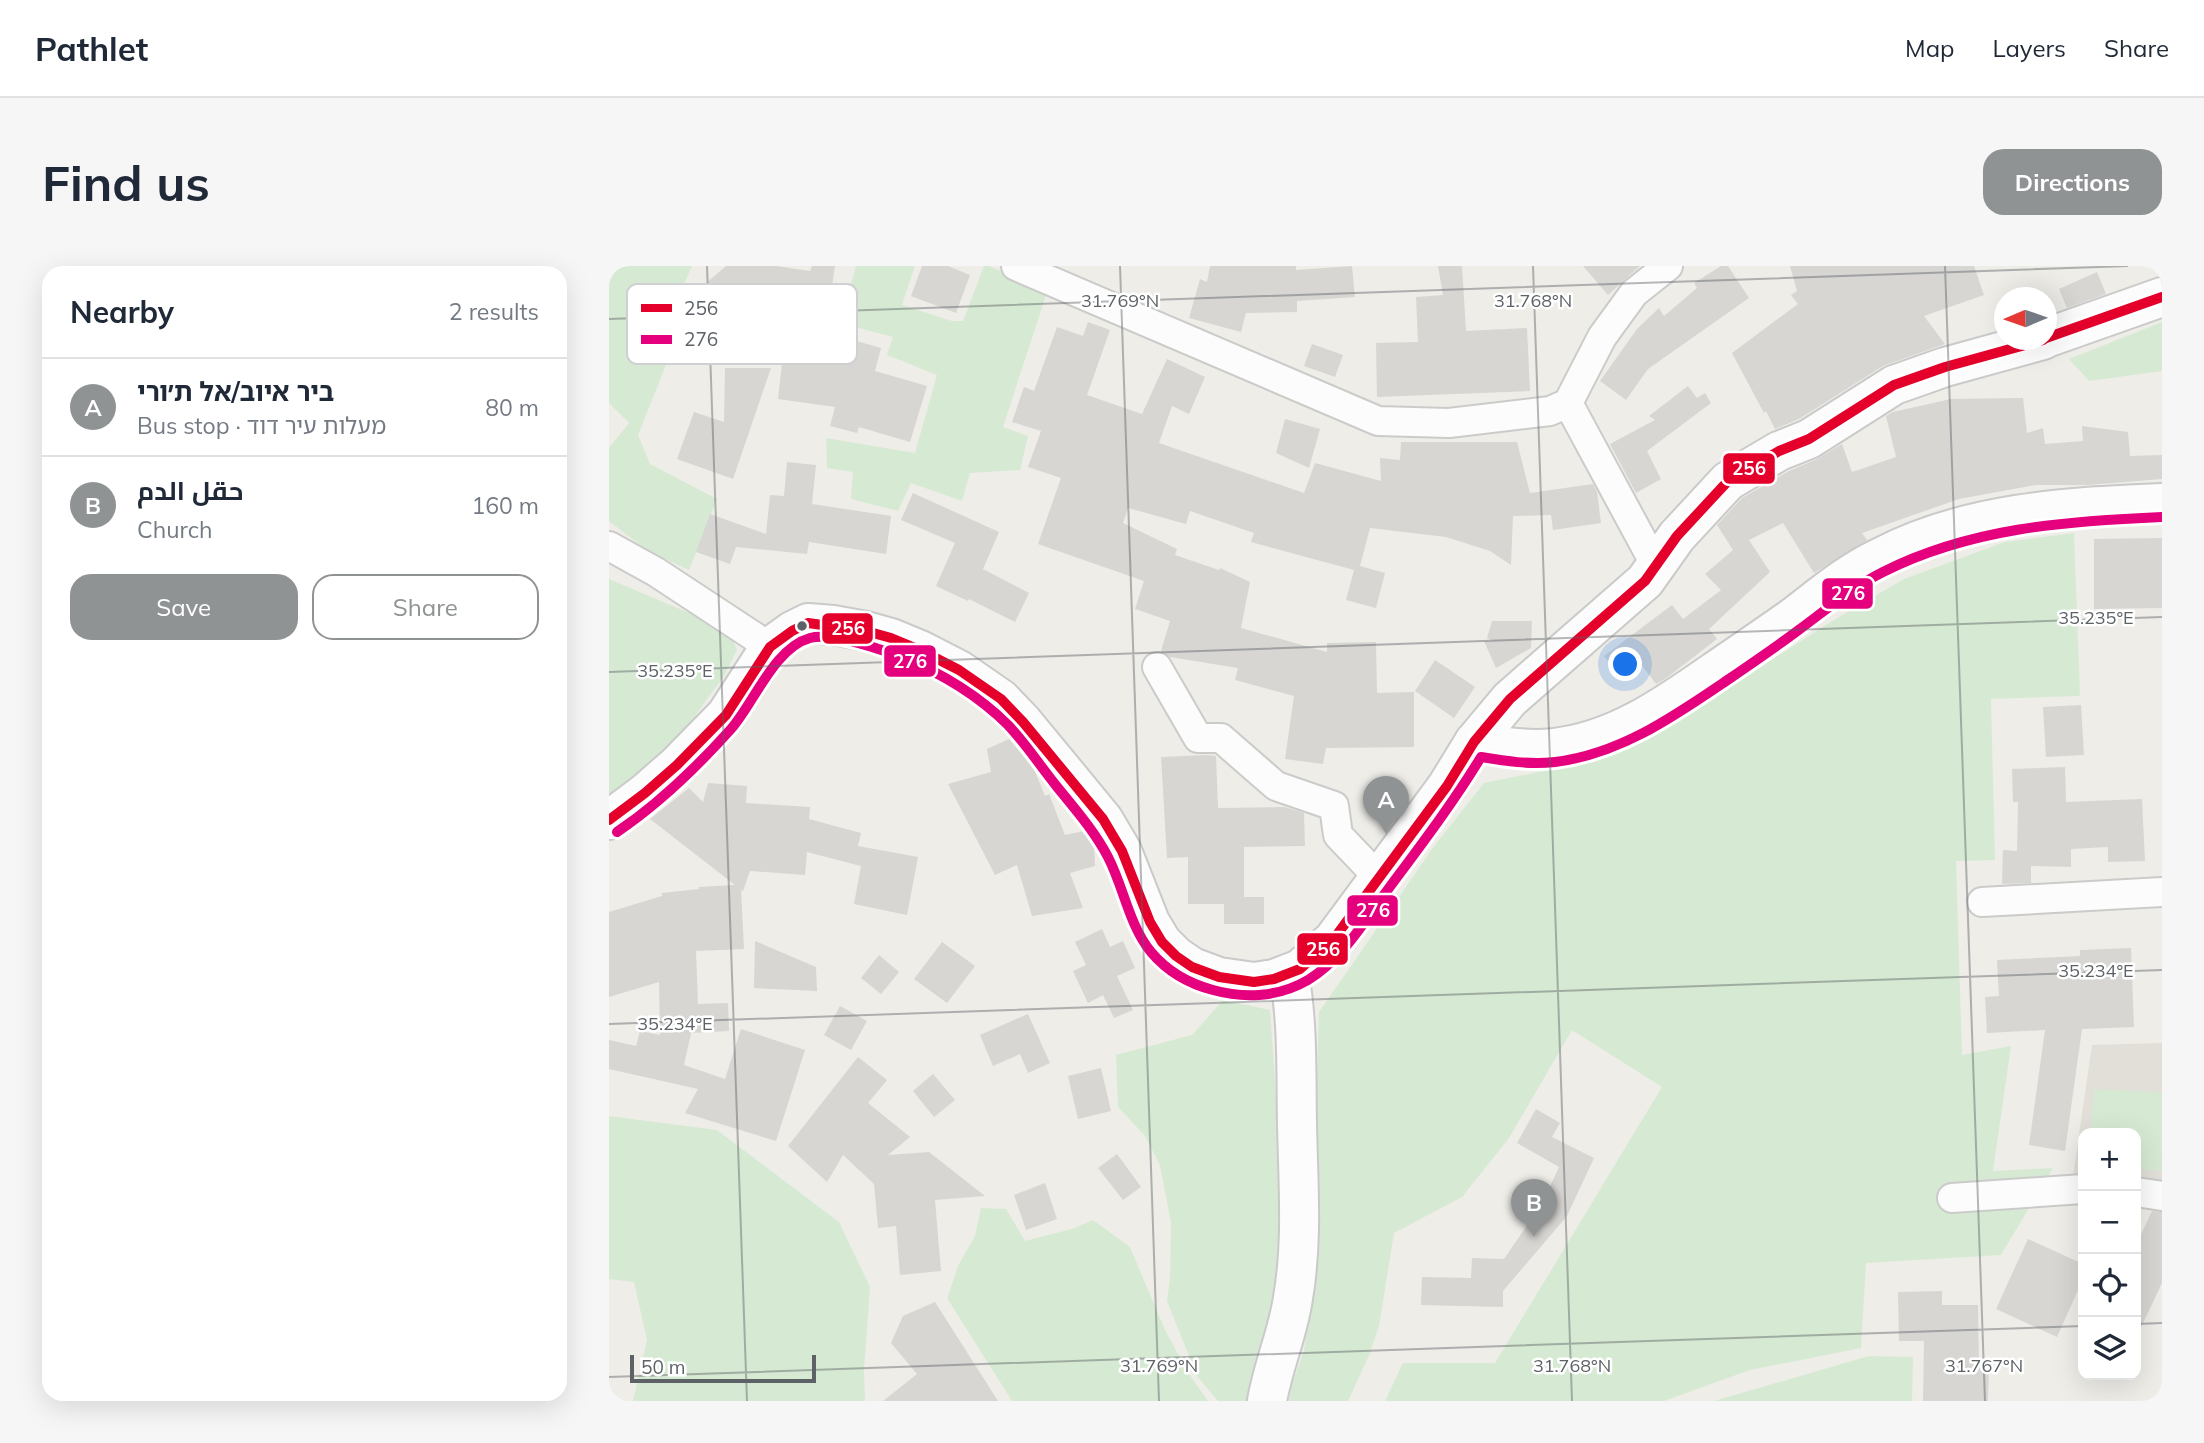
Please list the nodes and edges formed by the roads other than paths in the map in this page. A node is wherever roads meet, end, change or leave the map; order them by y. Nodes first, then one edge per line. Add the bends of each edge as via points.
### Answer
1 (1016, 266) edge
2 (1668, 266) edge
3 (2162, 298) edge
4 (2057, 335) edge
5 (2004, 350) edge
6 (1568, 403) junction
7 (2162, 503) edge
8 (609, 545) edge
9 (1656, 566) junction
10 (770, 647) junction
11 (1157, 667) dead end
12 (1474, 742) junction
13 (609, 820) edge
14 (1379, 878) junction
15 (2162, 892) edge
16 (1982, 902) dead end
17 (1289, 974) junction
18 (2078, 1189) edge
19 (2141, 1193) edge
20 (2162, 1196) edge
21 (1952, 1198) dead end
22 (1267, 1401) edge

1 - 6 street via 1378,421 1449,423 1550,411
2 - 6 street via 1633,293 1602,337
3 - 4 street
5 - 9 street via 1894,384 1809,439 1728,481
6 - 9 street
7 - 12 street via 2030,512 1926,537 1840,579 1673,701 1623,729 1552,748
8 - 10 street
9 - 12 street via 1616,608 1510,699
10 - 13 street via 726,715 677,765
10 - 17 street via 808,624 833,625 891,638 959,670 1001,699 1024,722 1103,819 1122,851 1150,922 1176,956 1198,970 1237,981
11 - 14 street via 1198,738 1220,738 1276,786 1334,806 1338,835
12 - 14 street
14 - 17 street via 1333,940
15 - 16 street
17 - 22 street via 1295,1020 1298,1253 1294,1297
18 - 21 street
19 - 20 street

